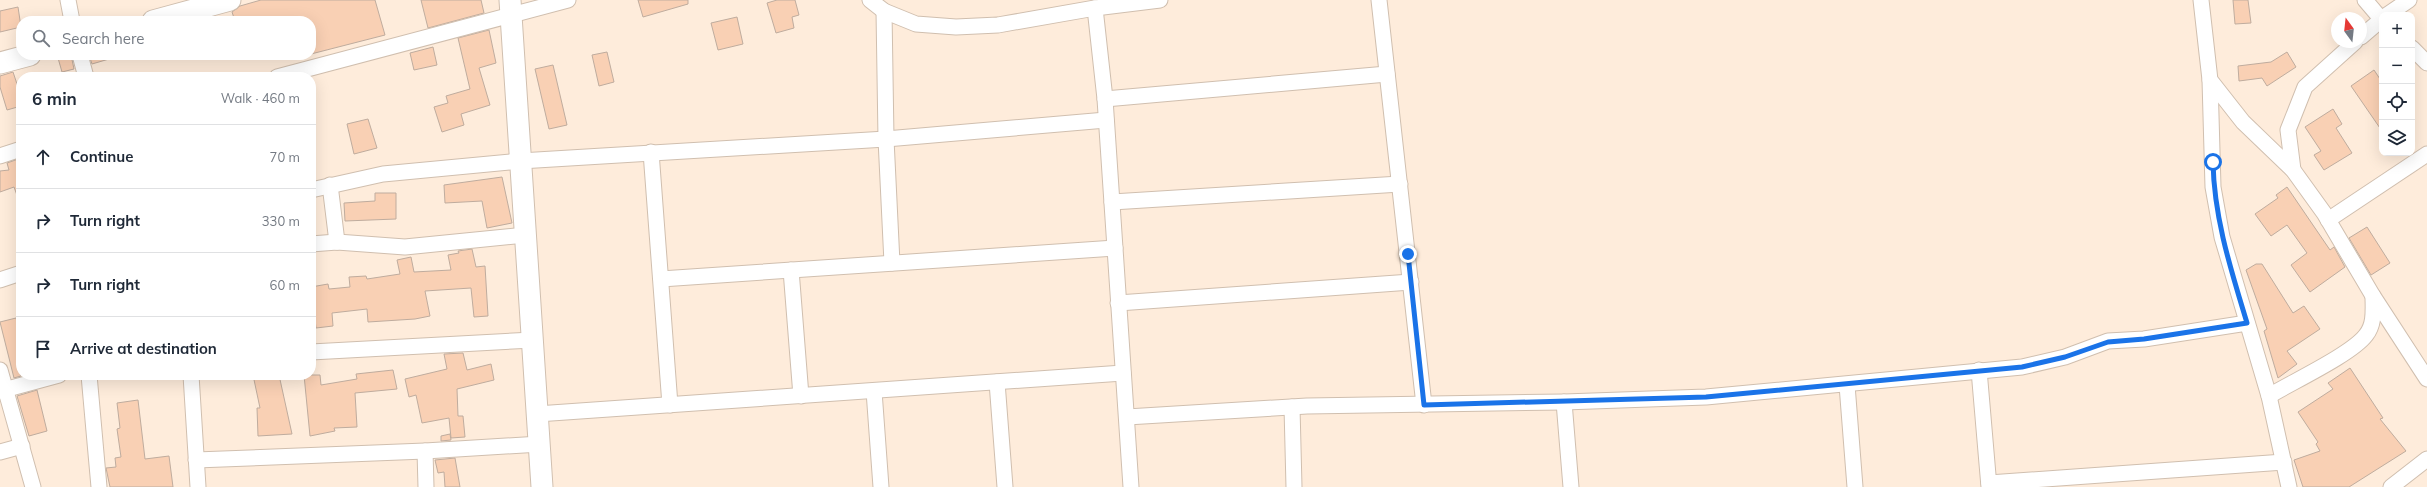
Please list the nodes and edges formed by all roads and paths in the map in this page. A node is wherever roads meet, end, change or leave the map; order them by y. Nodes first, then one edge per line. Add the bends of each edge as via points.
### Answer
1 (68, 0) edge
2 (230, 0) edge
3 (568, 0) edge
4 (870, 0) edge
5 (1160, 0) edge
6 (1380, 0) edge
7 (2201, 0) edge
8 (2365, 0) edge
9 (2408, 0) edge
10 (510, 7) edge
11 (1095, 8) junction
12 (884, 11) junction
13 (2391, 12) edge
14 (2379, 14) edge
15 (71, 16) edge
16 (171, 16) edge
17 (2379, 21) edge
18 (2367, 32) edge
19 (2348, 48) edge
20 (2415, 51) edge
21 (16, 59) edge
22 (81, 60) edge
23 (0, 63) edge
24 (2427, 63) edge
25 (85, 72) edge
26 (294, 72) edge
27 (1387, 74) junction
28 (2210, 80) junction
29 (1105, 99) junction
30 (1106, 120) junction
31 (886, 139) junction
32 (16, 151) edge
33 (651, 152) junction
34 (2427, 154) edge
35 (0, 156) edge
36 (520, 161) junction
37 (2293, 170) junction
38 (1400, 184) junction
39 (330, 185) junction
40 (316, 189) edge
41 (1112, 202) junction
42 (2328, 220) junction
43 (525, 235) junction
44 (337, 242) junction
45 (316, 244) edge
46 (1115, 248) junction
47 (892, 263) junction
48 (791, 270) junction
49 (16, 275) edge
50 (661, 279) junction
51 (0, 280) edge
52 (1410, 282) junction
53 (2373, 296) junction
54 (1118, 303) junction
55 (2247, 323) junction
56 (533, 340) junction
57 (316, 352) edge
58 (0, 370) edge
59 (1979, 370) junction
60 (1123, 373) junction
61 (2427, 379) edge
62 (40, 380) edge
63 (89, 380) edge
64 (191, 380) edge
65 (996, 382) junction
66 (1847, 385) junction
67 (3, 390) edge
68 (874, 391) junction
69 (801, 396) junction
70 (2270, 396) junction
71 (1564, 402) junction
72 (670, 405) junction
73 (1424, 405) junction
74 (1292, 407) junction
75 (537, 414) junction
76 (1127, 416) junction
77 (540, 444) junction
78 (22, 446) junction
79 (425, 451) junction
80 (0, 452) edge
81 (2427, 458) edge
82 (196, 460) junction
83 (2284, 462) junction
84 (1989, 485) edge
85 (33, 487) edge
86 (99, 487) edge
87 (198, 487) edge
88 (426, 487) edge
89 (542, 487) edge
90 (881, 487) edge
91 (1004, 487) edge
92 (1131, 487) edge
93 (1294, 487) edge
94 (1571, 487) edge
95 (1855, 487) edge
96 (2289, 487) edge
97 (2391, 487) edge

1 - 15 street
2 - 16 street
3 - 10 street
4 - 12 street
5 - 11 street
6 - 27 street
7 - 28 street
8 - 14 street
9 - 13 street
10 - 26 street
10 - 36 street
11 - 12 street via 998,25 956,27 916,24
11 - 29 street
12 - 31 street
17 - 18 street
19 - 37 street via 2306,87 2288,130
20 - 24 street
21 - 23 street
22 - 25 street
27 - 29 street
27 - 38 street
28 - 37 street via 2243,122
28 - 55 street via 2213,187 2222,237
29 - 30 street
30 - 31 street
30 - 41 street
31 - 33 street
31 - 47 street
32 - 35 street
33 - 36 street
33 - 50 street
34 - 42 street
36 - 39 street via 396,173
36 - 43 street
37 - 42 street
38 - 41 street
38 - 52 street
39 - 40 street
39 - 44 street
41 - 46 street
42 - 53 street
43 - 44 street via 405,247
43 - 56 street
44 - 45 street
46 - 47 street
46 - 54 street
47 - 48 street
48 - 50 street
48 - 69 street
49 - 51 street
50 - 72 street
52 - 54 street
52 - 73 street
53 - 61 street
53 - 70 street via 2374,318 2363,338 2354,346
54 - 60 street
55 - 59 street via 2108,342 2043,363
55 - 70 street
56 - 57 street
56 - 75 street
58 - 67 street
59 - 66 street
59 - 84 street
60 - 65 street
60 - 76 street
62 - 67 street
63 - 86 street
64 - 82 street
65 - 68 street
65 - 91 street
66 - 71 street via 1706,397
66 - 95 street
67 - 78 street
68 - 69 street
68 - 90 street
69 - 72 street
70 - 83 street
71 - 73 street
71 - 94 street
72 - 75 street
73 - 74 street
74 - 76 street
74 - 93 street
75 - 77 street
76 - 92 street
77 - 79 street
77 - 89 street
78 - 80 street
78 - 85 street
79 - 82 street
79 - 88 street
81 - 97 street
82 - 87 street
83 - 84 street
83 - 96 street

